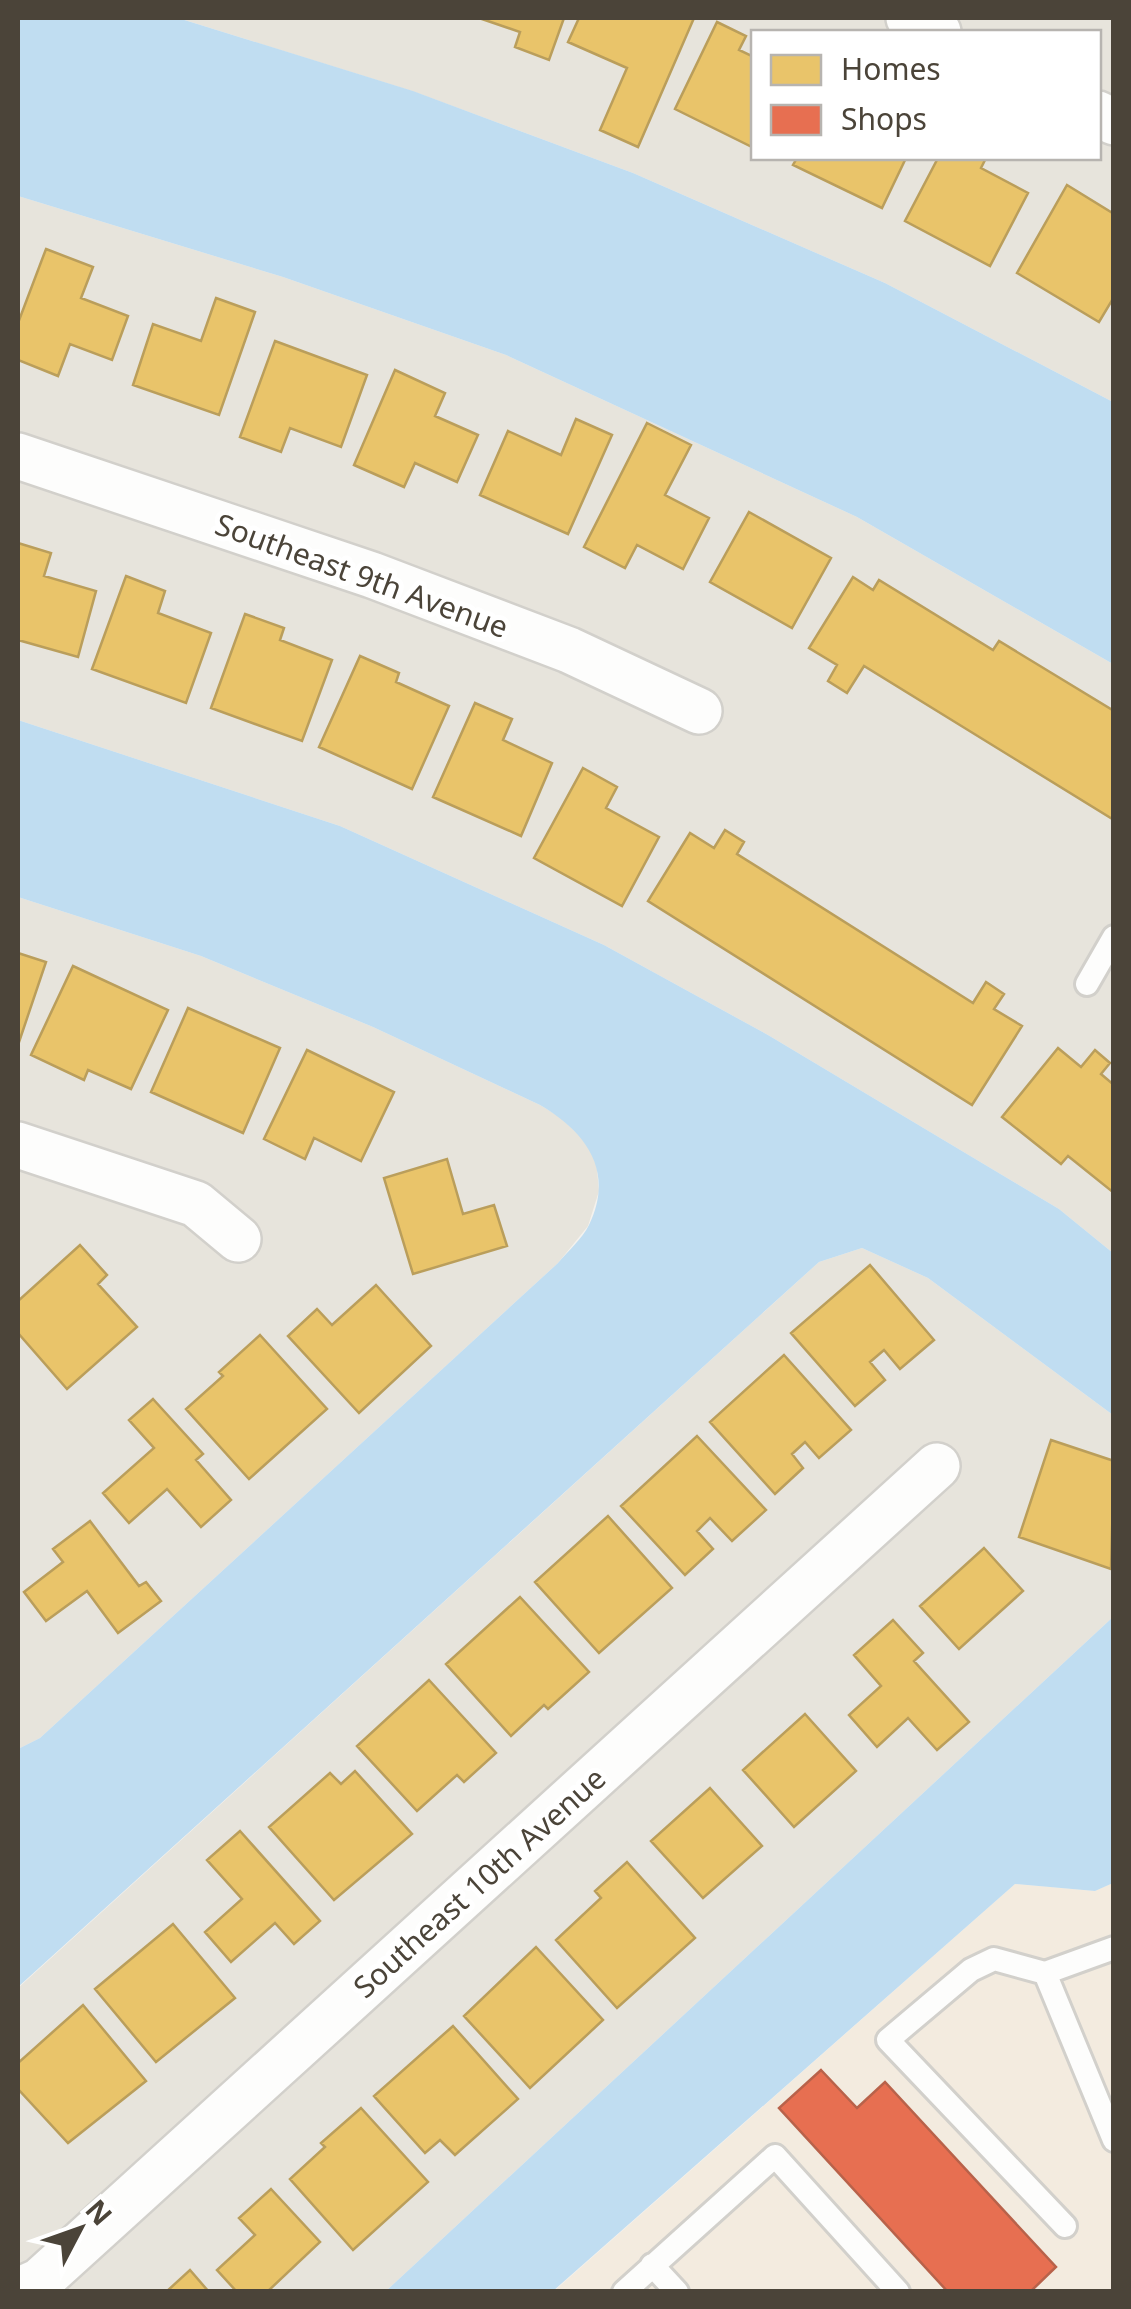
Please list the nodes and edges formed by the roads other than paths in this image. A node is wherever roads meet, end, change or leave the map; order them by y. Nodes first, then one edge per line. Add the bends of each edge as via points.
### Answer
1 (908, 18) edge
2 (934, 30) edge
3 (18, 456) edge
4 (699, 712) dead end
5 (1114, 937) edge
6 (1087, 984) dead end
7 (18, 1145) edge
8 (238, 1240) dead end
9 (937, 1466) dead end
10 (1114, 1948) edge
11 (1045, 1973) junction
12 (1114, 2140) edge
13 (1065, 2226) dead end
14 (652, 2266) junction
15 (18, 2291) edge
16 (624, 2292) edge
17 (676, 2292) edge
18 (898, 2292) edge

1 - 2 street
3 - 4 street, Southeast 9th Avenue via 390,582 569,650
5 - 6 lane
7 - 8 street via 196,1204
9 - 15 street, Southeast 10th Avenue via 40,2281
10 - 11 lane
11 - 12 lane
11 - 13 lane via 994,1959 971,1970 888,2040
14 - 16 lane
14 - 17 lane
14 - 18 lane via 775,2156

